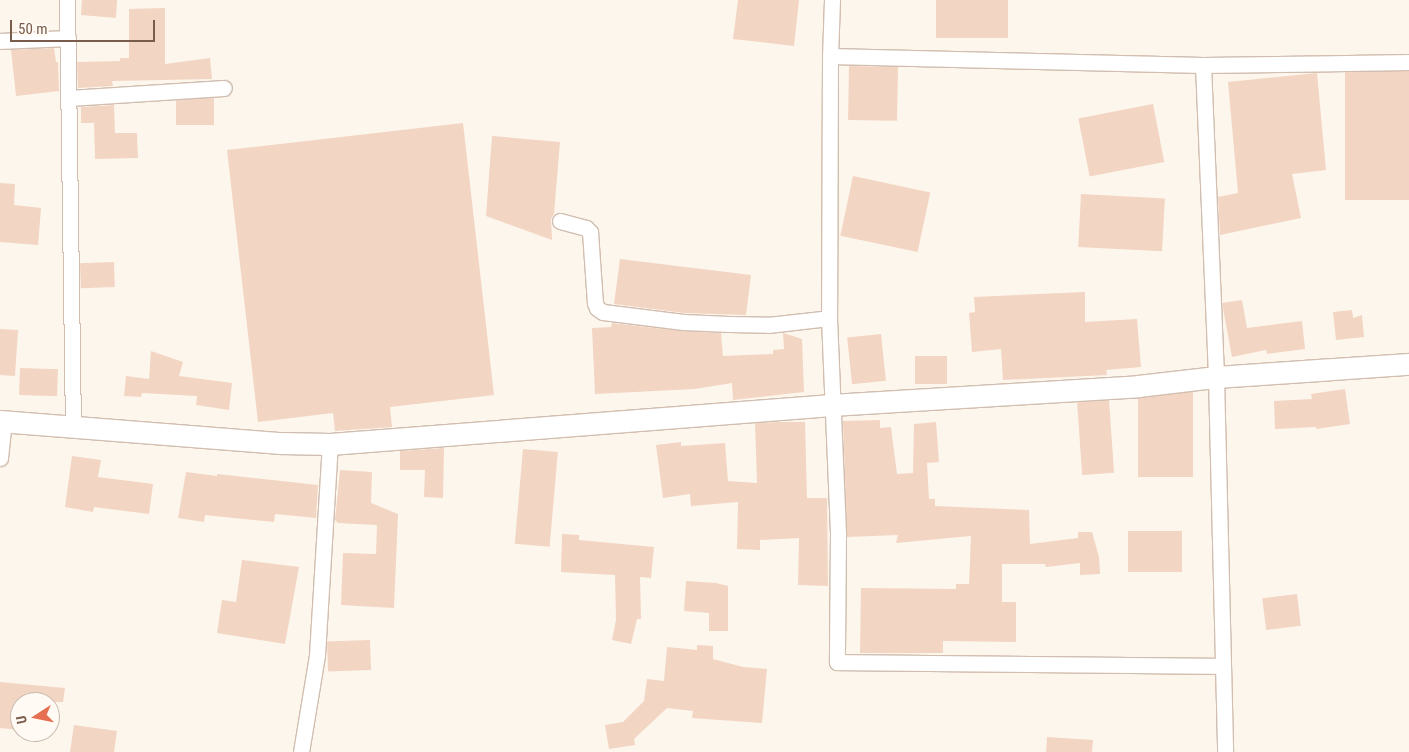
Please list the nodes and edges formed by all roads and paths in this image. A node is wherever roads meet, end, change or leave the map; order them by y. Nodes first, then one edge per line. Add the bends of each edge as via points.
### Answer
1 (67, 0) edge
2 (832, 0) edge
3 (68, 38) junction
4 (0, 41) edge
5 (830, 56) junction
6 (1409, 62) edge
7 (1203, 65) junction
8 (224, 88) dead end
9 (69, 98) junction
10 (560, 221) dead end
11 (829, 318) junction
12 (1409, 364) edge
13 (1216, 377) junction
14 (831, 405) junction
15 (2, 421) edge
16 (72, 428) junction
17 (330, 444) junction
18 (0, 458) edge
19 (1223, 666) junction
20 (301, 752) edge
21 (1224, 752) edge

1 - 3 street
2 - 5 street
3 - 4 street
3 - 9 street
5 - 7 street
5 - 11 street
6 - 7 street
7 - 13 street
8 - 9 street
9 - 16 street
10 - 11 street via 590,232 594,302 596,308 603,312 728,324 768,325
11 - 14 street
12 - 13 main road
13 - 14 main road via 1138,386
13 - 19 street
14 - 17 main road
14 - 19 street via 838,535 837,662
15 - 16 main road
15 - 18 street
16 - 17 main road
17 - 20 street via 317,655
19 - 21 street

